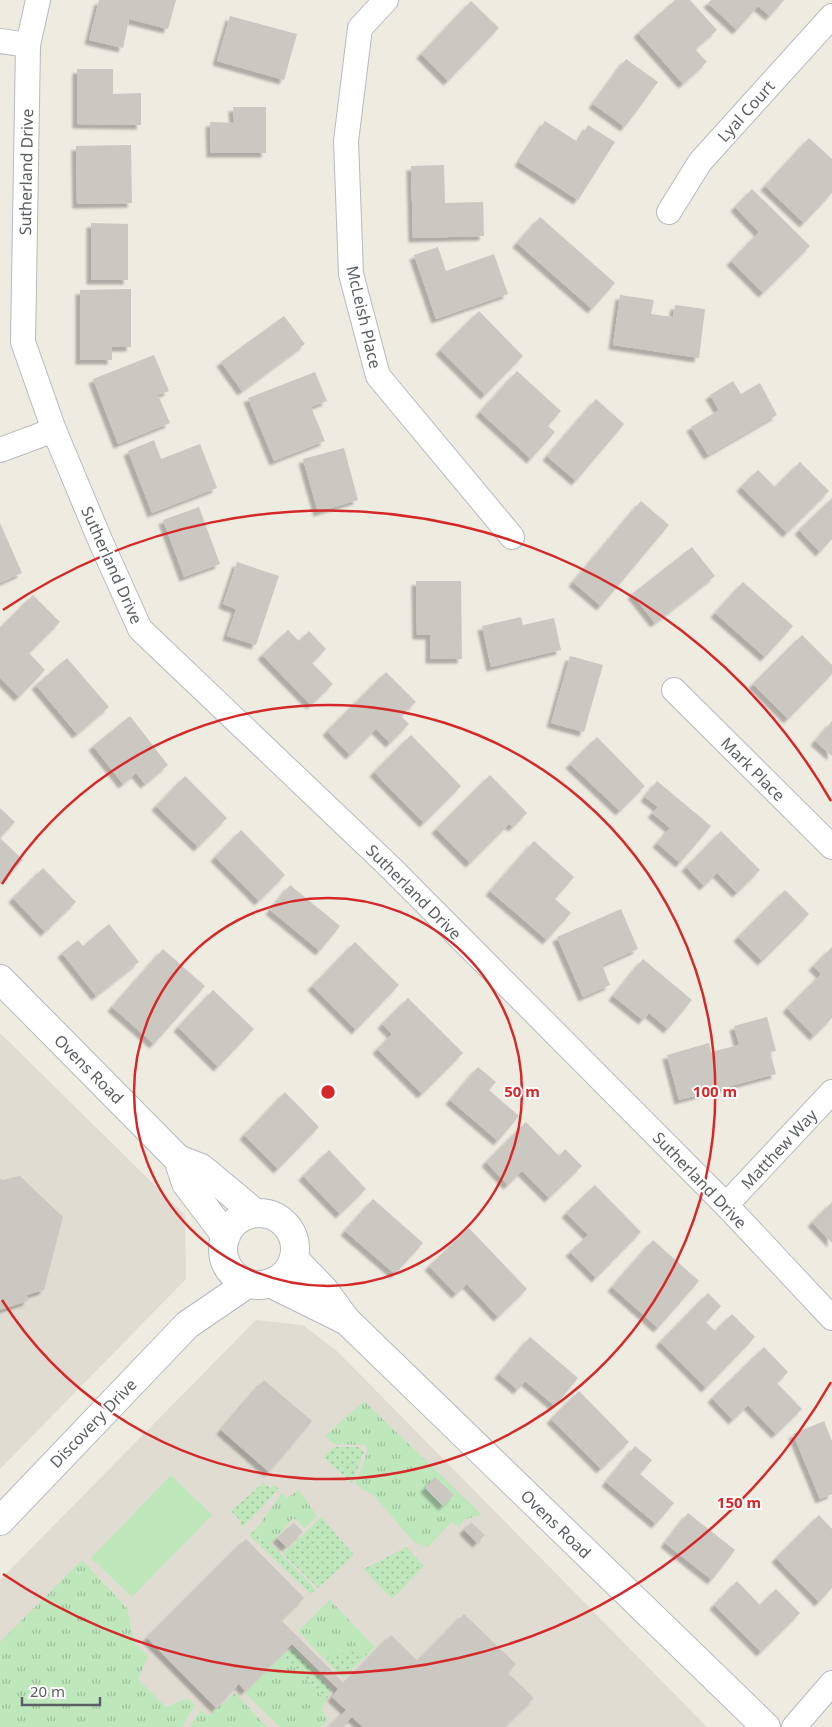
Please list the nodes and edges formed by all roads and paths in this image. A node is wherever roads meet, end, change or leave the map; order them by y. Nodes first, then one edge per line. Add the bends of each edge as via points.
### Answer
1 (38, 0) edge
2 (386, 0) edge
3 (832, 16) edge
4 (0, 40) edge
5 (28, 45) junction
6 (668, 212) dead end
7 (54, 430) junction
8 (0, 450) edge
9 (512, 537) dead end
10 (674, 690) dead end
11 (832, 847) edge
12 (0, 979) edge
13 (832, 1092) edge
14 (178, 1159) junction
15 (726, 1205) junction
16 (255, 1213) junction
17 (226, 1236) junction
18 (295, 1260) junction
19 (226, 1263) junction
20 (259, 1284) junction
21 (832, 1318) edge
22 (346, 1320) junction
23 (187, 1325) junction
24 (0, 1521) edge
25 (832, 1683) edge
26 (766, 1727) edge
27 (794, 1727) edge

1 - 5 street, Sutherland Drive
2 - 9 street, McLeish Place via 360,28 346,141 351,274 378,376
3 - 6 street, Lyal Court via 700,162
4 - 5 street
5 - 7 street, Sutherland Drive via 23,342
7 - 8 street
7 - 15 street, Sutherland Drive via 140,629 390,866
10 - 11 street, Mark Place
12 - 14 street, Ovens Road
13 - 15 street, Matthew Way
14 - 16 street, Ovens Road via 201,1168
14 - 17 street, Ovens Road via 186,1183
15 - 21 street, Sutherland Drive
16 - 17 street via 237,1220
16 - 18 street, Ovens Road via 267,1213 287,1225 294,1236
17 - 19 street via 223,1254
18 - 20 street via 286,1274
18 - 22 street, Ovens Road via 324,1290
19 - 20 street, Ovens Road via 238,1279
19 - 23 street, Discovery Drive
20 - 22 street, Ovens Road
20 - 23 street, Discovery Drive
22 - 26 street, Ovens Road
23 - 24 street, Discovery Drive
25 - 27 street

